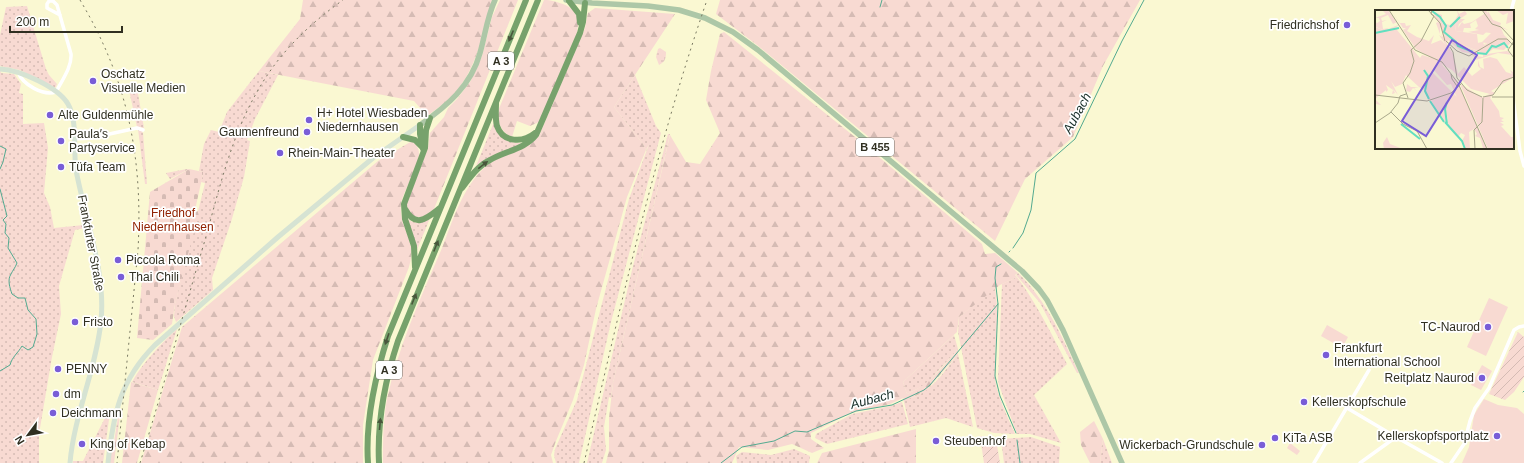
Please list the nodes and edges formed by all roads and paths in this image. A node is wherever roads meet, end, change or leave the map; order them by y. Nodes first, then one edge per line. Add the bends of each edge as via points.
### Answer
1 (495, 0) edge
2 (526, 0) edge
3 (567, 0) edge
4 (1514, 0) edge
5 (538, 1) edge
6 (585, 3) junction
7 (1511, 10) edge
8 (579, 14) junction
9 (60, 15) dead end
10 (580, 33) junction
11 (0, 69) edge
12 (56, 92) junction
13 (496, 101) junction
14 (1514, 106) edge
15 (430, 118) junction
16 (420, 125) junction
17 (143, 130) dead end
18 (539, 130) junction
19 (403, 137) junction
20 (425, 137) junction
21 (74, 139) junction
22 (423, 151) junction
23 (1524, 166) edge
24 (457, 194) junction
25 (404, 208) junction
26 (440, 208) junction
27 (416, 268) junction
28 (1524, 326) edge
29 (1369, 370) dead end
30 (1347, 408) junction
31 (1396, 438) junction
32 (70, 463) edge
33 (108, 463) edge
34 (368, 463) edge
35 (379, 463) edge
36 (1122, 463) edge
37 (1314, 463) edge
38 (1360, 463) edge
39 (1442, 463) edge
40 (1451, 463) edge

1 - 15 main road via 479,56 471,74 456,96
2 -> 26 highway, A 3
3 - 6 main road, B 455
3 - 8 highway
4 - 7 street
5 - 13 highway, A 3
6 - 8 highway
6 - 10 highway
6 - 36 main road, B 455 via 679,10 705,18 733,32 1011,261 1039,289 1055,314
8 - 10 highway
9 - 12 street via 72,60
10 - 18 highway
11 - 12 main road, Frankfurter Straße via 18,72
12 - 21 main road, Frankfurter Straße via 67,102 71,110
13 - 18 highway via 496,121 504,136 520,140
13 - 24 highway, A 3
14 - 23 street
15 - 16 main road
15 - 20 highway
16 - 19 main road
16 - 20 highway
16 - 22 highway
17 - 21 street via 137,128
24 -> 18 highway via 483,164 530,142
19 - 22 highway via 415,140
19 - 33 main road via 373,158 278,237 150,349 131,374 120,396 114,417
20 - 22 highway
21 - 32 main road, Frankfurter Straße via 76,168 100,275 102,304 98,343 73,439
22 - 25 highway
35 -> 24 highway, A 3 via 380,420 389,368 403,326
25 - 26 highway via 410,216 419,221
25 - 27 highway via 413,241
26 - 27 highway, A 3
27 -> 34 highway, A 3 via 388,336 376,377 370,418
28 - 40 street via 1514,330 1489,388 1475,408 1464,444
29 - 30 street
30 - 31 street
30 - 37 street
31 - 38 street
31 - 39 street

